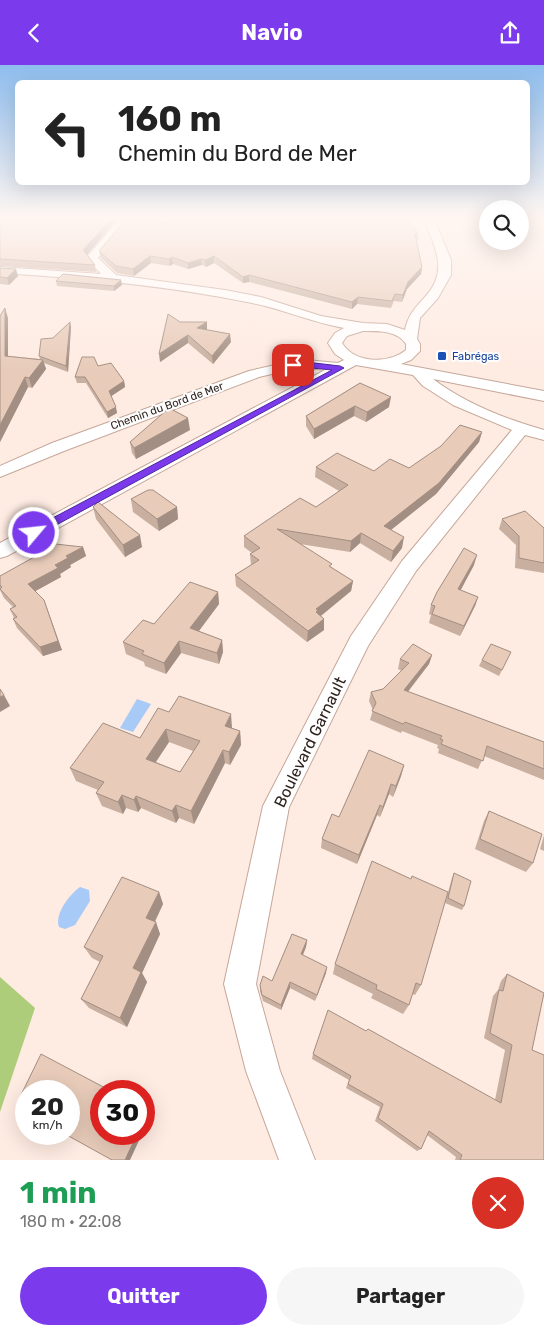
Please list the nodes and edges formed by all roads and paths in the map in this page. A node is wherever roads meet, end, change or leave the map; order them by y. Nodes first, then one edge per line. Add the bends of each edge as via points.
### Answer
1 (102, 268) edge
2 (445, 268) edge
3 (0, 270) edge
4 (113, 279) junction
5 (414, 317) junction
6 (314, 318) junction
7 (367, 327) junction
8 (336, 339) junction
9 (411, 347) junction
10 (347, 364) junction
11 (378, 364) junction
12 (419, 373) junction
13 (475, 383) junction
14 (544, 396) edge
15 (532, 432) edge
16 (0, 472) edge
17 (0, 551) edge
18 (297, 1160) edge

1 - 4 street
2 - 5 street via 445,275 434,295
3 - 4 street
4 - 6 street via 258,301
5 - 7 street
5 - 9 street
6 - 7 street
6 - 8 street
7 - 8 street via 347,331
7 - 9 street via 398,331
8 - 10 street via 337,348 347,357
9 - 11 street via 394,362
9 - 12 street
9 - 13 street
10 - 11 street, Chemin du Bord de Mer
10 - 16 street, Chemin du Bord de Mer via 293,365 254,374
10 - 17 street
11 - 12 street, Chemin du Bord de Mer
12 - 13 street, Chemin du Bord de Mer
12 - 15 street via 437,390
13 - 14 street
15 - 18 street, Boulevard Garnault via 409,566 359,642 276,806 240,984 263,1071

